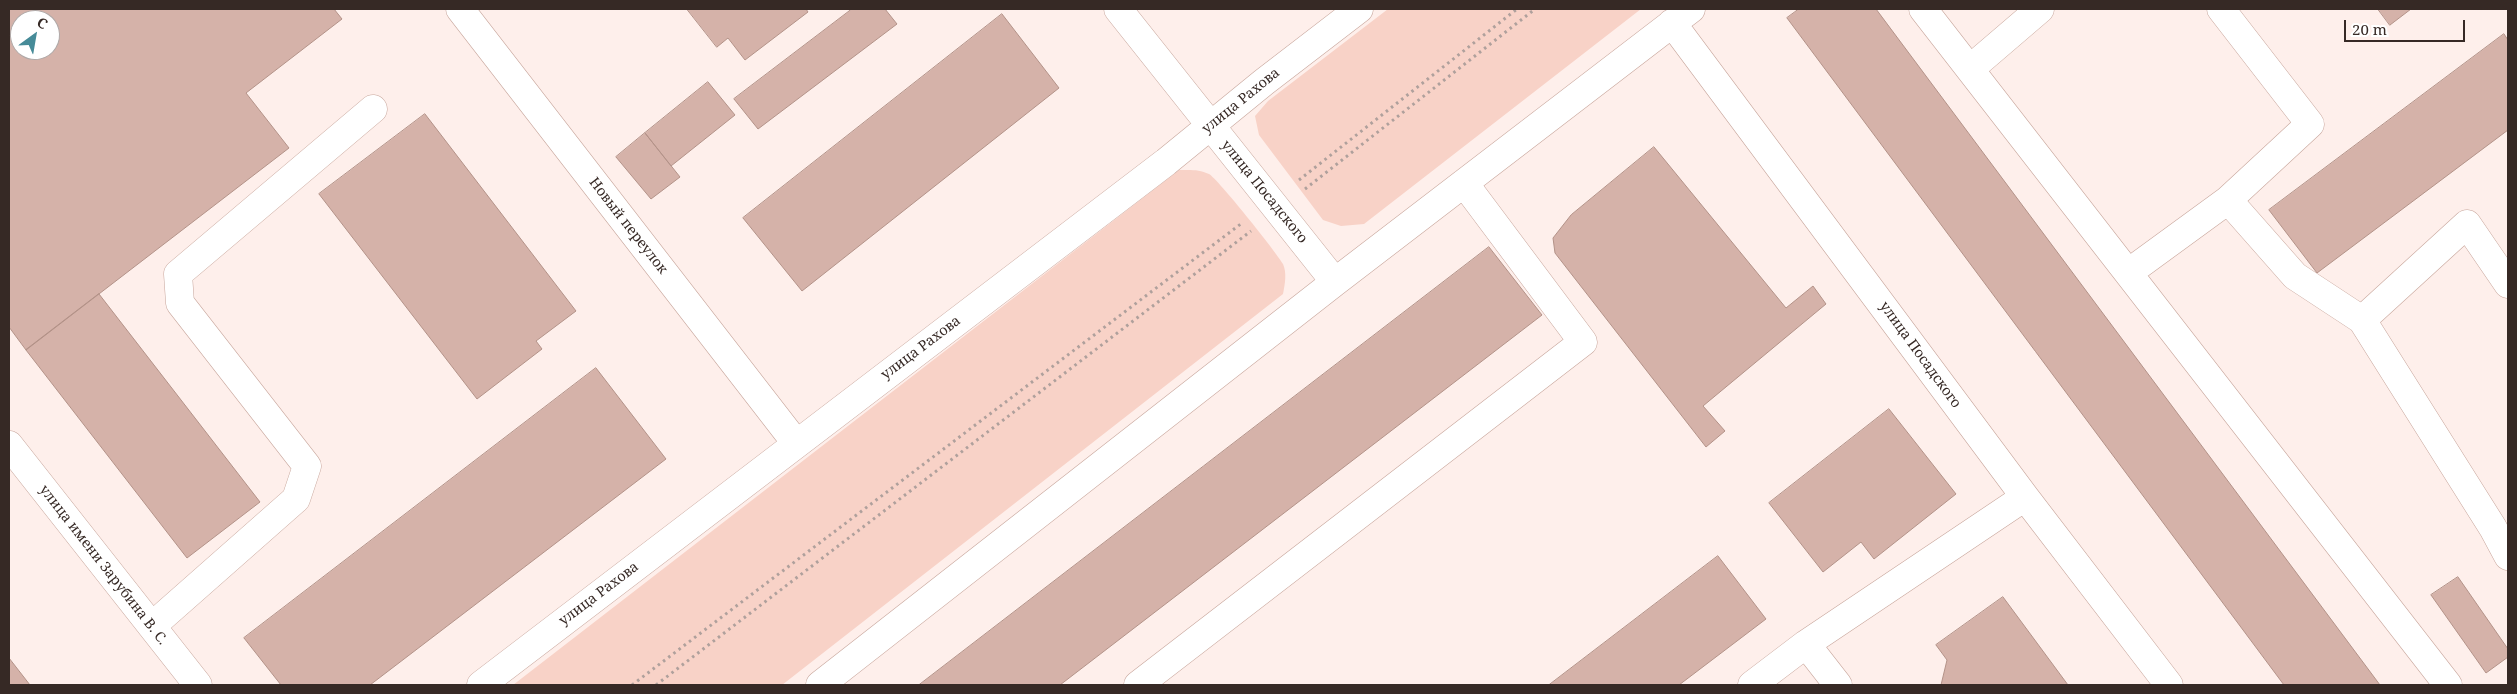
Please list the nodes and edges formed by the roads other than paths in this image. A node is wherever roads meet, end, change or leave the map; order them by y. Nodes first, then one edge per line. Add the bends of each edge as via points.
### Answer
1 (460, 9) edge
2 (1118, 9) edge
3 (1359, 9) edge
4 (1923, 9) edge
5 (2040, 9) edge
6 (2221, 9) edge
7 (1681, 16) edge
8 (1970, 69) junction
9 (373, 109) dead end
10 (1210, 126) junction
11 (1464, 183) junction
12 (2228, 200) junction
13 (2128, 273) junction
14 (1336, 282) junction
15 (2508, 284) edge
16 (2362, 320) junction
17 (796, 443) junction
18 (9, 445) edge
19 (2024, 497) junction
20 (2501, 522) edge
21 (2508, 556) edge
22 (152, 626) junction
23 (1806, 644) junction
24 (198, 685) edge
25 (481, 685) edge
26 (822, 685) edge
27 (1138, 685) edge
28 (1752, 685) edge
29 (1838, 685) edge
30 (2169, 685) edge
31 (2448, 685) edge

1 - 17 street, Новый переулок
2 - 10 street, улица Посадского
3 - 10 street, улица Рахова
4 - 8 street
5 - 8 street
6 - 12 street via 2310,124
7 - 11 street
7 - 19 street, улица Посадского
8 - 13 street
9 - 22 street via 178,274 180,303 306,466 296,499
10 - 14 street, улица Посадского
10 - 17 street, улица Рахова
11 - 14 street
11 - 27 street via 1583,342
12 - 13 street
12 - 16 street via 2295,276
13 - 31 street
14 - 26 street
15 - 16 street via 2467,224
16 - 20 street
17 - 25 street, улица Рахова
18 - 22 street, улица имени Зарубина В. С.
19 - 23 street
19 - 30 street, улица Посадского
20 - 21 street
22 - 24 street, улица имени Зарубина В. С.
23 - 28 street
23 - 29 street

